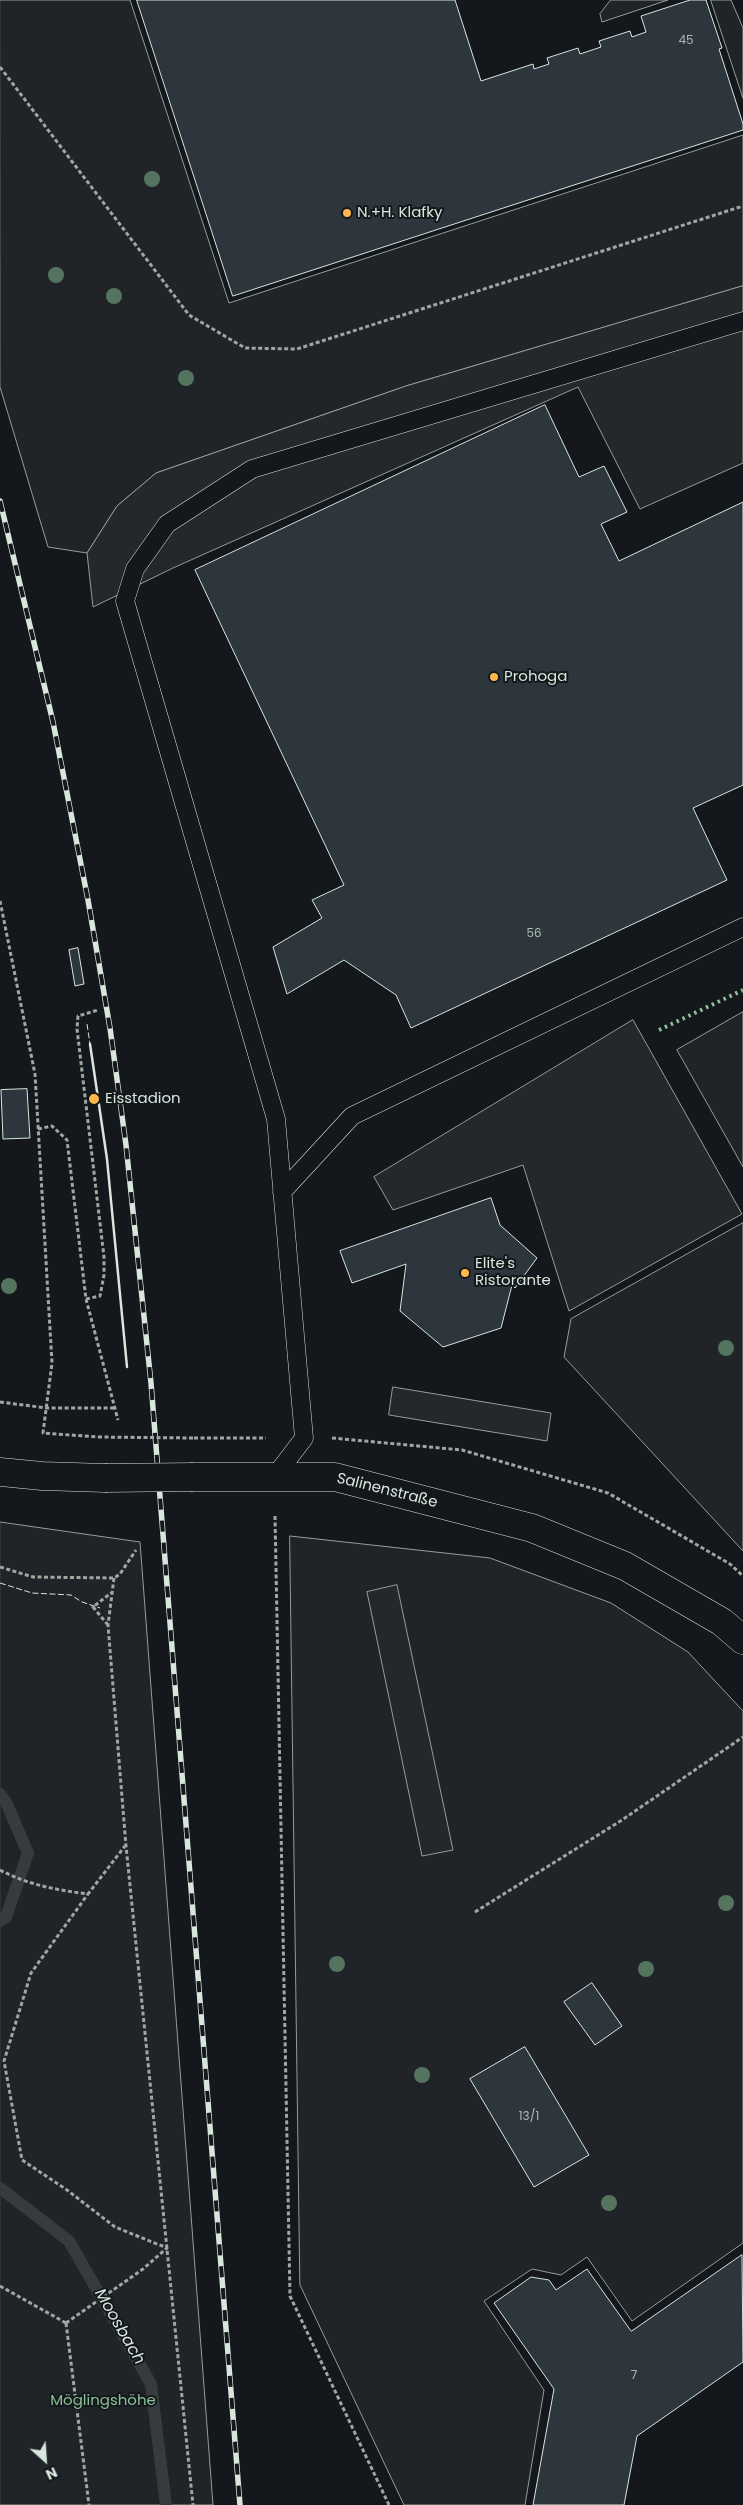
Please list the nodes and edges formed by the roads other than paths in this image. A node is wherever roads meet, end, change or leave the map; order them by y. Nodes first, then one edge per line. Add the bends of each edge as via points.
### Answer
1 (743, 321) edge
2 (743, 927) edge
3 (282, 1192) junction
4 (0, 1472) edge
5 (275, 1476) junction
6 (743, 1640) edge

1 - 3 lane via 252,469 168,524 135,569 124,601 276,1119
2 - 3 lane via 352,1116
3 - 5 lane via 304,1438
4 - 5 street, Salinenstraße, bridge via 105,1478
5 - 6 street, Salinenstraße via 335,1477 532,1528 625,1566 722,1622

